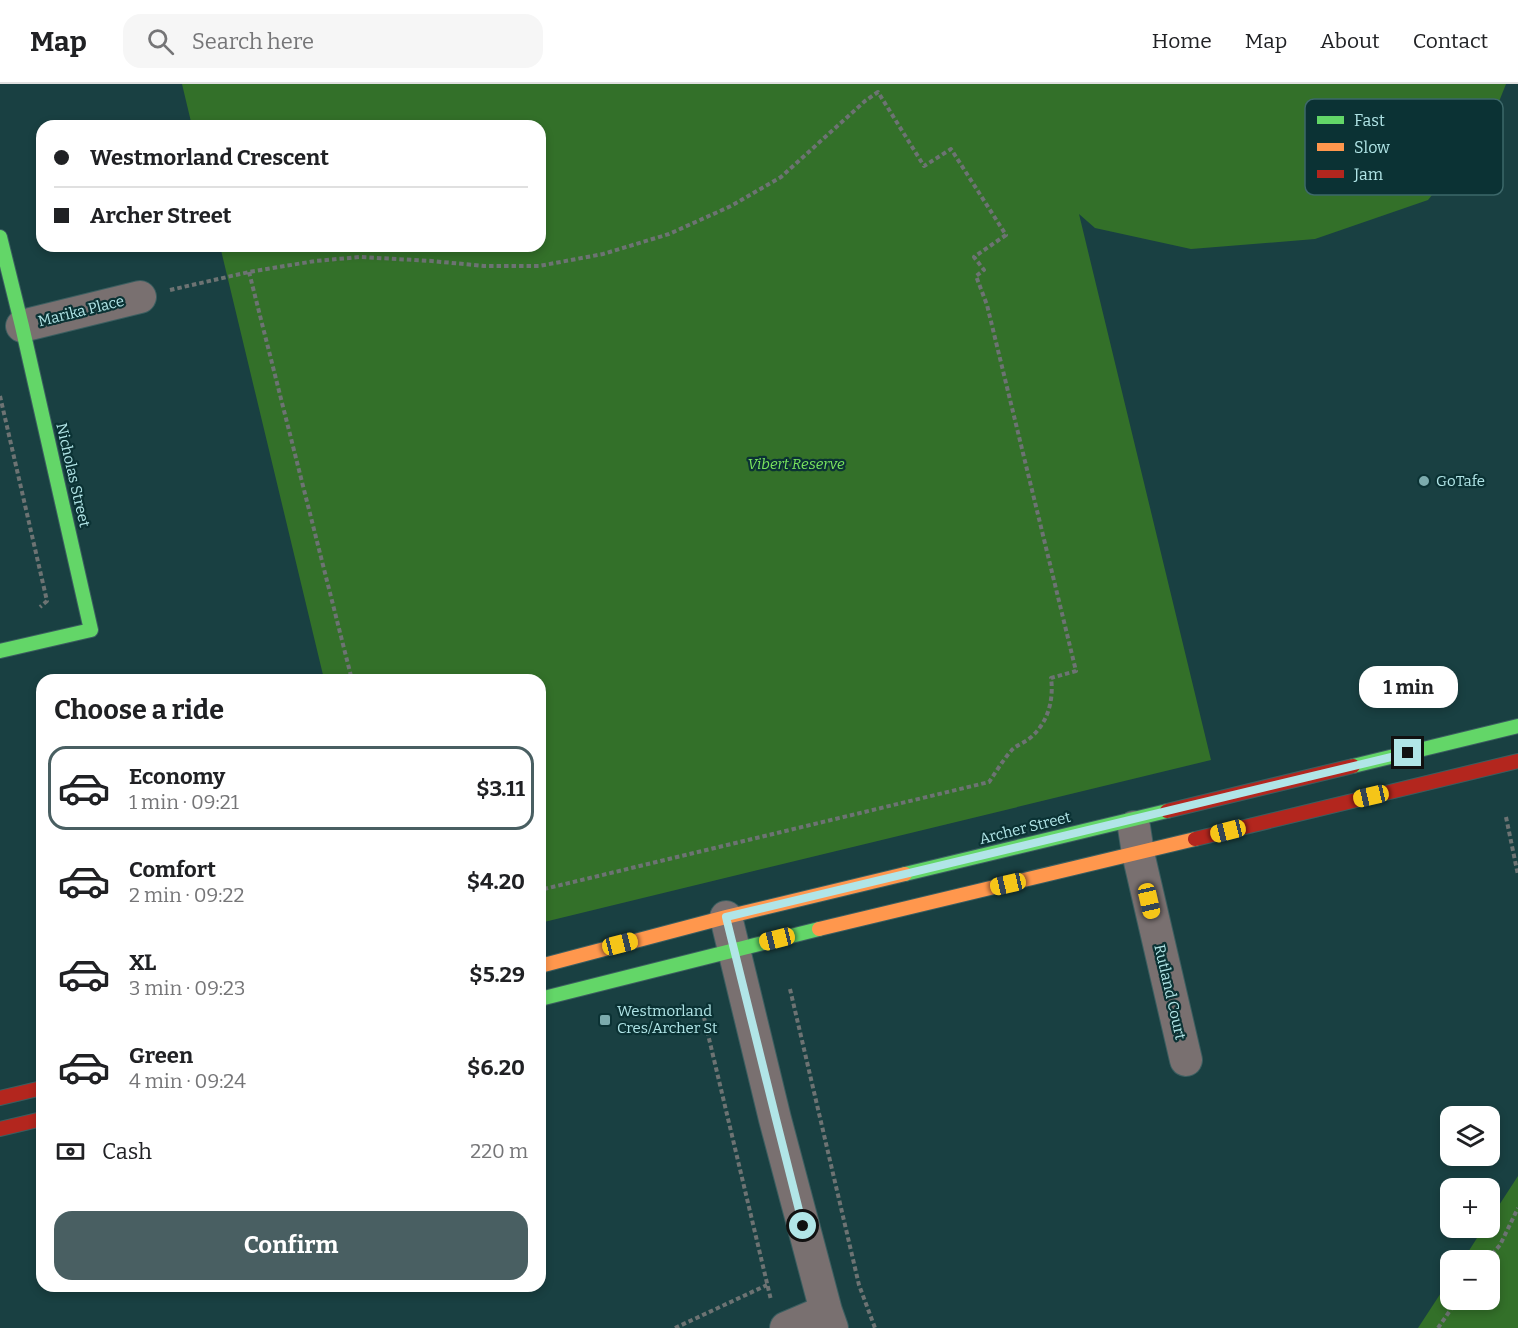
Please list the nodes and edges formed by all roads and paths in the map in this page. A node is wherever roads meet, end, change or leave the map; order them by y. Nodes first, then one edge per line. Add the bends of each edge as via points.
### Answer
1 (0, 237) edge
2 (249, 272) junction
3 (140, 297) joint
4 (22, 326) junction
5 (0, 396) edge
6 (35, 612) dead end
7 (0, 651) edge
8 (350, 674) edge
9 (1518, 726) edge
10 (1518, 761) edge
11 (1506, 817) dead end
12 (1133, 818) junction
13 (1138, 853) junction
14 (1518, 875) edge
15 (940, 883) junction
16 (546, 889) edge
17 (726, 917) junction
18 (735, 950) junction
19 (546, 964) edge
20 (790, 989) dead end
21 (546, 997) edge
22 (702, 1009) dead end
23 (1186, 1060) dead end
24 (36, 1089) edge
25 (0, 1098) edge
26 (36, 1120) edge
27 (0, 1129) edge
28 (1518, 1208) edge
29 (1496, 1250) edge
30 (767, 1286) junction
31 (1450, 1310) edge
32 (779, 1317) edge
33 (829, 1319) edge
34 (675, 1328) edge
35 (875, 1328) edge
36 (1438, 1328) edge

1 - 4 main road, Nicholas Street
2 - 3 path
2 - 8 path
2 - 16 path via 360,257 539,266 603,254 669,234 731,206 780,177 878,92 924,166 951,149 1006,235 974,257 984,270 976,276 987,304 1076,671 1052,678 1045,720 1032,736 1012,749 989,782
3 - 4 street, Marika Place
4 - 7 main road, Nicholas Street via 91,630
5 - 6 path via 47,601
9 - 12 main road, Archer Street
10 - 13 main road, Archer Street
11 - 14 path
12 - 13 street, Rutland Court
12 - 15 main road, Archer Street
13 - 15 main road, Archer Street
13 - 23 street, Rutland Court
15 - 17 main road, Archer Street
15 - 18 main road, Archer Street
17 - 18 street
17 - 19 main road, Archer Street
18 - 21 main road, Archer Street
18 - 33 street
20 - 35 path via 859,1285
22 - 30 path
24 - 25 main road
26 - 27 main road
28 - 29 path
30 - 32 path
30 - 34 path
31 - 36 path
32 - 33 street

